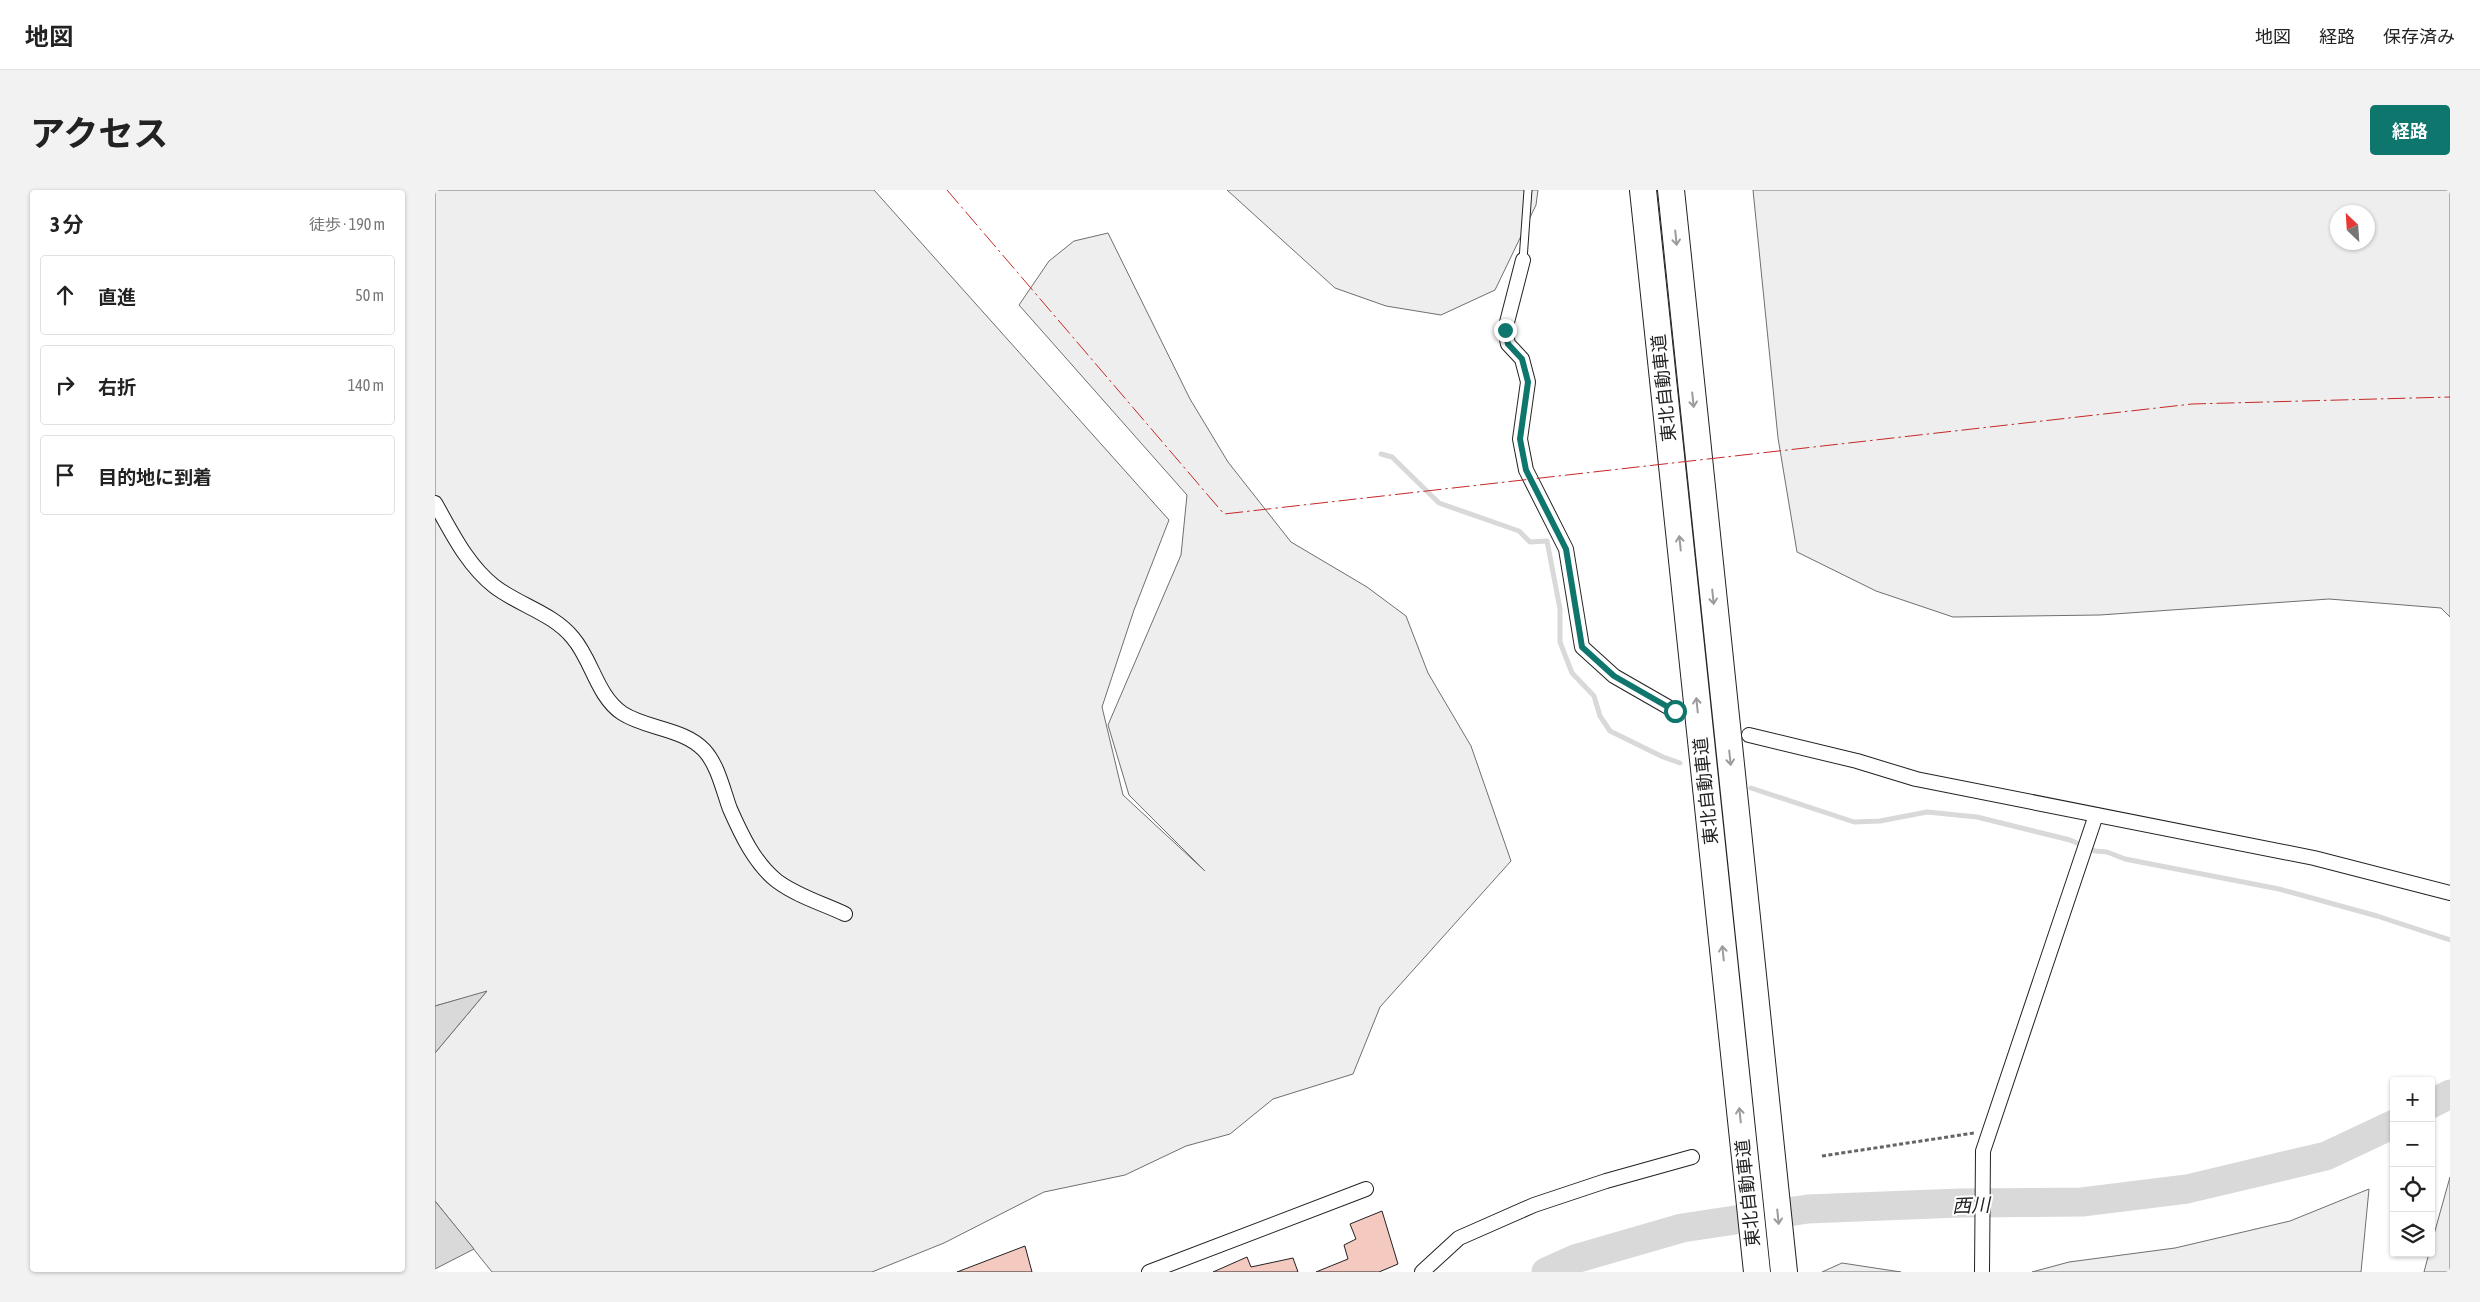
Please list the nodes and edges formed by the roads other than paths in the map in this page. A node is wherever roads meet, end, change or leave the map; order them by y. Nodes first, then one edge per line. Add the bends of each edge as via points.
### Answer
1 (1528, 190) edge
2 (1643, 190) edge
3 (1671, 190) edge
4 (1523, 260) joint
5 (435, 503) edge
6 (1675, 711) dead end
7 (1749, 735) dead end
8 (2096, 815) junction
9 (2450, 893) edge
10 (845, 914) dead end
11 (1692, 1158) dead end
12 (1366, 1189) dead end
13 (1783, 1265) edge
14 (1756, 1267) edge
15 (1149, 1272) edge
16 (1422, 1272) edge
17 (1982, 1272) edge

1 - 4 lane
14 -> 2 highway, 東北自動車道
3 -> 13 highway, 東北自動車道
4 - 6 street via 1505,330 1508,344 1522,359 1528,382 1520,439 1526,470 1566,549 1582,647 1614,676
5 - 10 street via 464,553 493,586 552,620 572,636 609,703 623,714 690,739 705,751 761,866 778,882
7 - 8 street via 1916,779
8 - 9 street via 2314,858
8 - 17 street via 1983,1151
11 - 16 street via 1606,1181 1535,1205 1459,1238
12 - 15 street

